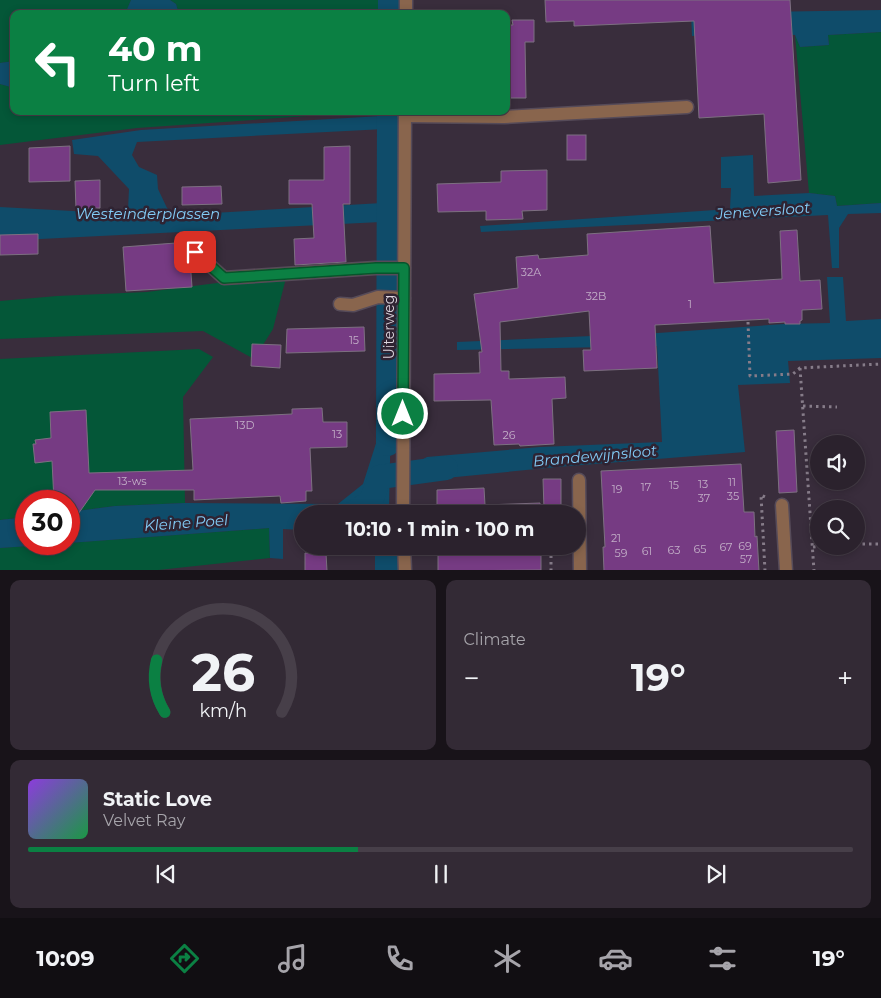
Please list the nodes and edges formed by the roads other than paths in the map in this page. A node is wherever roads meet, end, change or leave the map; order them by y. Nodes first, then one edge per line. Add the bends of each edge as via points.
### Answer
1 (687, 107) dead end
2 (405, 115) edge
3 (430, 115) edge
4 (195, 252) dead end
5 (400, 268) junction
6 (398, 297) junction
7 (340, 304) dead end
8 (579, 480) dead end
9 (403, 505) edge
10 (782, 505) dead end
11 (404, 555) edge
12 (404, 570) edge
13 (580, 570) edge
14 (786, 570) edge

1 - 3 street via 504,118
2 - 5 street, Uiterweg
4 - 5 street via 224,278
5 - 6 street, Uiterweg
6 - 7 street via 378,297 353,305
6 - 9 street, Uiterweg
8 - 13 street
10 - 14 street
11 - 12 street

